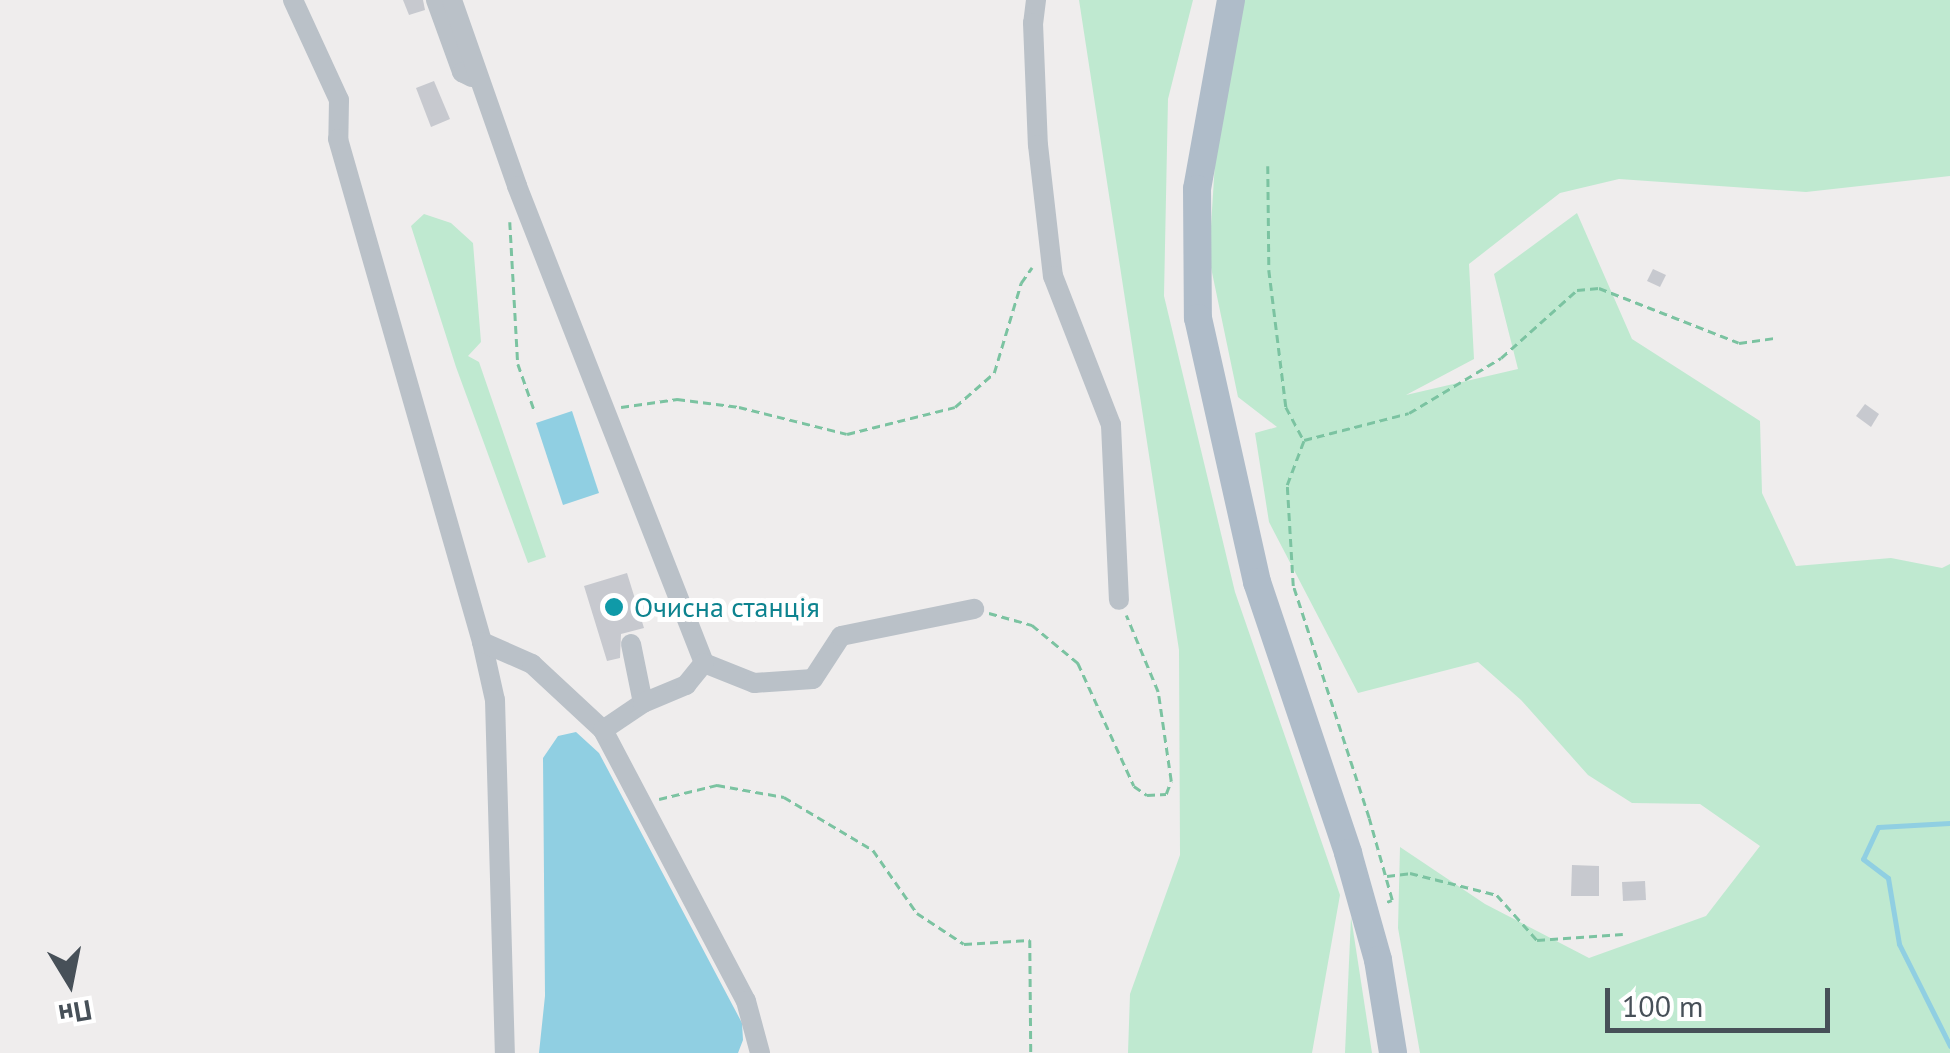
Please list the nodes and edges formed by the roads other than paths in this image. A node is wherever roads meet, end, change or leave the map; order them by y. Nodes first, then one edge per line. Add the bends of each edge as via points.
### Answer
1 (294, 0) edge
2 (436, 0) edge
3 (452, 0) edge
4 (1036, 0) edge
5 (1231, 0) edge
6 (480, 82) junction
7 (1120, 600) road end
8 (974, 609) road end
9 (482, 642) junction
10 (631, 644) dead end
11 (704, 664) junction
12 (643, 703) junction
13 (603, 730) junction
14 (505, 1053) edge
15 (760, 1053) edge
16 (1393, 1053) edge

1 - 9 lane via 340,100 338,138
2 - 6 lane via 462,72
3 - 6 lane
4 - 7 lane via 1038,146 1053,276 1111,425
5 - 16 main road via 1197,189 1198,318 1257,582 1364,912
6 - 11 lane
8 - 11 lane via 842,636 812,680 754,682
9 - 13 lane via 532,664
9 - 14 lane via 495,700
10 - 12 lane
11 - 12 lane via 686,685
12 - 13 lane
13 - 15 lane via 746,1002

